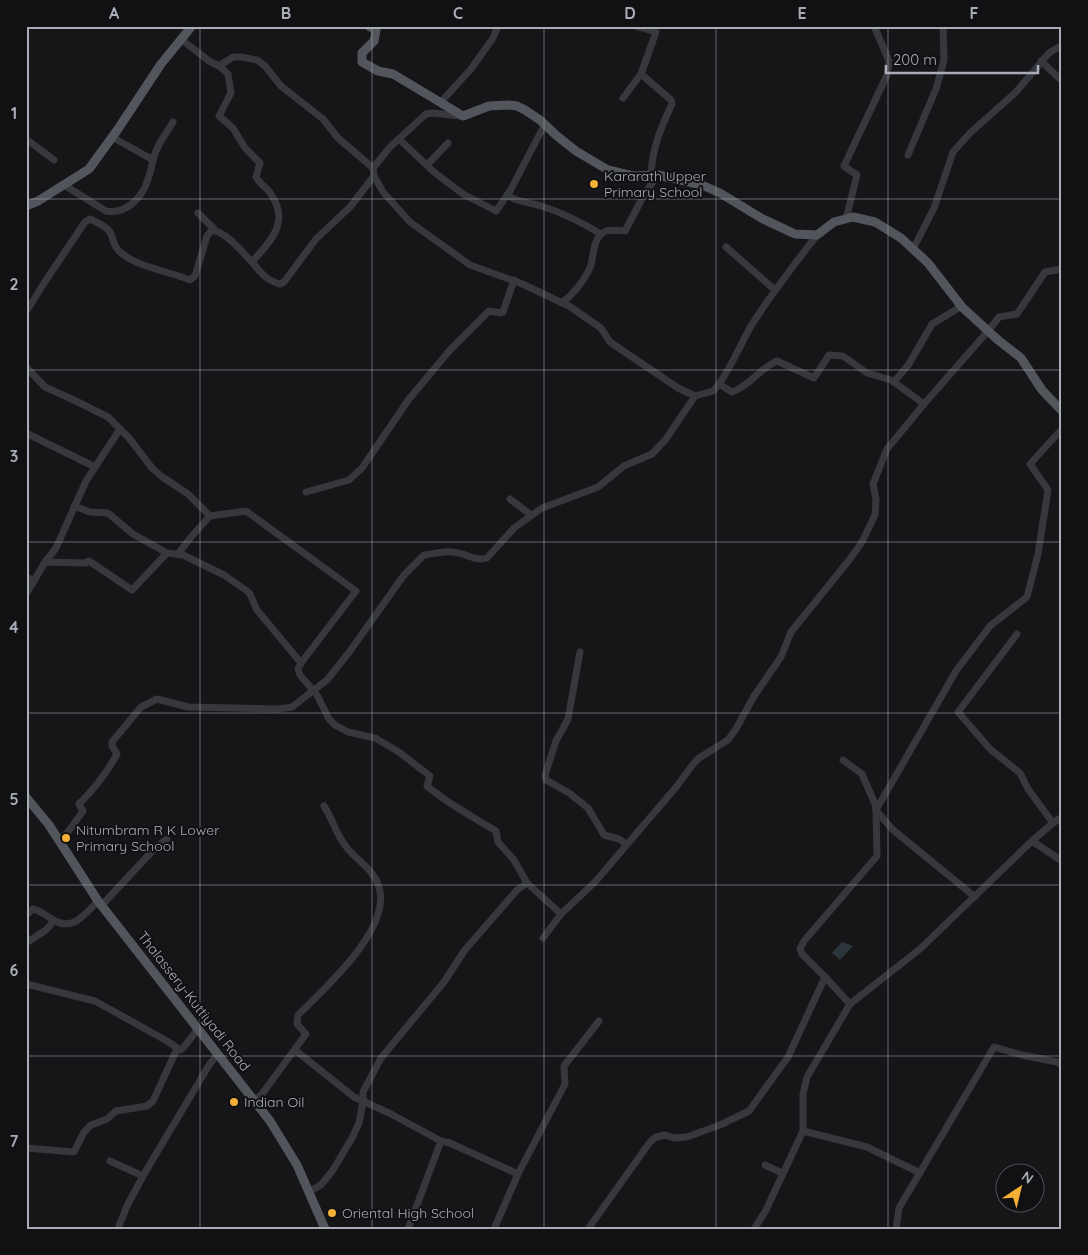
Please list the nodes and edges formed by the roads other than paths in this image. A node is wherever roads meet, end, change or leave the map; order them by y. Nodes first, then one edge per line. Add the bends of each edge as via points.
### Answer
1 (192, 26) edge
2 (498, 26) edge
3 (635, 26) edge
4 (874, 26) edge
5 (943, 26) edge
6 (375, 28) edge
7 (657, 29) edge
8 (182, 40) junction
9 (1062, 45) edge
10 (1041, 61) junction
11 (219, 66) junction
12 (641, 74) junction
13 (1062, 81) edge
14 (623, 98) dead end
15 (440, 103) junction
16 (463, 116) junction
17 (173, 122) dead end
18 (545, 124) junction
19 (112, 137) junction
20 (398, 138) junction
21 (26, 139) edge
22 (448, 143) dead end
23 (908, 155) dead end
24 (54, 160) dead end
25 (153, 160) junction
26 (427, 165) junction
27 (373, 168) junction
28 (654, 175) junction
29 (374, 176) junction
30 (64, 184) junction
31 (507, 195) junction
32 (26, 206) edge
33 (198, 213) dead end
34 (846, 219) junction
35 (214, 230) junction
36 (601, 234) junction
37 (817, 235) junction
38 (726, 247) dead end
39 (913, 249) junction
40 (252, 262) junction
41 (1062, 269) edge
42 (514, 280) junction
43 (775, 290) junction
44 (562, 303) junction
45 (962, 306) junction
46 (26, 312) edge
47 (988, 331) junction
48 (27, 370) edge
49 (894, 382) junction
50 (719, 384) junction
51 (695, 396) junction
52 (924, 404) junction
53 (1062, 411) edge
54 (120, 429) junction
55 (1062, 429) edge
56 (26, 433) edge
57 (94, 467) junction
58 (306, 492) dead end
59 (510, 499) dead end
60 (74, 506) junction
61 (531, 515) junction
62 (210, 516) junction
63 (167, 553) junction
64 (178, 554) junction
65 (45, 562) junction
66 (26, 577) edge
67 (34, 581) junction
68 (26, 594) edge
69 (1017, 634) dead end
70 (580, 652) dead end
71 (301, 663) junction
72 (314, 691) junction
73 (843, 760) dead end
74 (26, 797) edge
75 (324, 806) dead end
76 (876, 810) junction
77 (1062, 817) edge
78 (1053, 823) junction
79 (166, 839) dead end
80 (1032, 841) junction
81 (58, 842) junction
82 (626, 844) junction
83 (1062, 861) edge
84 (527, 883) junction
85 (975, 897) junction
86 (100, 903) junction
87 (561, 914) junction
88 (26, 915) edge
89 (54, 921) junction
90 (543, 938) dead end
91 (26, 943) edge
92 (825, 977) junction
93 (26, 984) edge
94 (850, 1004) junction
95 (599, 1022) dead end
96 (198, 1029) junction
97 (177, 1049) junction
98 (295, 1050) junction
99 (217, 1055) junction
100 (1062, 1065) edge
101 (254, 1101) junction
102 (363, 1102) junction
103 (803, 1131) junction
104 (441, 1141) junction
105 (26, 1148) edge
106 (110, 1161) dead end
107 (765, 1165) dead end
108 (782, 1173) junction
109 (920, 1173) junction
110 (518, 1174) junction
111 (144, 1176) junction
112 (310, 1191) junction
113 (119, 1226) dead end
114 (325, 1229) edge
115 (408, 1229) edge
116 (494, 1229) edge
117 (588, 1229) edge
118 (754, 1229) edge
119 (896, 1229) edge

1 - 8 main road
2 - 15 street via 470,69
3 - 7 street
4 - 34 street via 889,61 887,75 844,166 857,175
5 - 23 street via 944,60 936,89
6 - 15 main road via 374,40 362,53 362,62 393,74
7 - 12 street
8 - 11 street
8 - 19 main road via 161,64
9 - 10 street
10 - 13 street
10 - 39 street via 1016,92 953,152 934,208
11 - 27 street via 233,57 256,60
11 - 40 street via 228,74 231,93 219,116 233,128 245,148 260,163 256,177 259,184 270,192 279,216 277,230
12 - 14 street
12 - 28 street via 672,104 652,157
15 - 16 main road
16 - 18 main road via 489,106 508,105 525,110
16 - 20 street via 426,114
17 - 25 street
18 - 28 main road via 599,166 619,174
18 - 31 street
19 - 25 street
19 - 30 main road via 89,169
20 - 26 street
20 - 27 street
21 - 24 street
22 - 26 street
25 - 30 street via 140,197 114,213
26 - 31 street via 464,194 496,211
27 - 29 street
28 - 36 street via 625,230 607,230
28 - 37 main road via 702,185 795,234
29 - 40 street via 350,207 316,239 284,282 276,283 262,276
29 - 42 street via 383,192 410,222 470,265
30 - 32 main road via 38,202
31 - 36 street via 573,217
33 - 35 street
34 - 37 main road via 834,222
34 - 39 main road via 853,217 875,222
35 - 40 street via 237,246
35 - 46 street via 207,236 198,270 190,280 120,252 110,232 90,219
36 - 44 street via 596,241 591,267
37 - 43 street
38 - 43 street
39 - 45 main road
41 - 47 street via 1045,272 1017,314 999,317
42 - 44 street
42 - 58 street via 503,312 489,311 450,350 409,399 362,468 349,480
43 - 50 street
44 - 51 street via 601,328 610,342
45 - 47 main road
45 - 49 street via 932,324 909,364
47 - 52 street
47 - 53 main road via 1020,358 1042,390
48 - 54 street via 44,387 97,411
49 - 50 street via 867,373 843,356 829,355 814,378 777,361 742,389 732,392
49 - 52 street
50 - 51 street via 713,391
51 - 61 street via 652,454 624,466 598,487
52 - 82 street via 887,449 873,484 875,515 862,542 791,632 780,657 736,729 728,740 694,763
54 - 57 street
54 - 62 street via 152,468 188,494
55 - 76 street via 1030,464 1048,490 1038,554 1027,597 990,626 956,671
56 - 57 street
57 - 60 street
59 - 61 street
60 - 63 street via 90,512 108,513 133,534
60 - 65 street via 56,548
61 - 72 street via 482,560 453,552 424,555 404,575 342,662
62 - 64 street
62 - 71 street via 246,511 356,591
63 - 64 street
63 - 65 street via 132,590 89,561
64 - 71 street via 224,575 247,591 257,610
65 - 67 street
66 - 67 street
67 - 68 street
69 - 78 street via 958,712 990,749 1020,772 1028,789
70 - 82 street via 568,719 556,741 545,776 546,780 588,808 604,835
71 - 72 street via 299,672
72 - 81 street via 292,708 188,708 157,699 141,707 112,742 117,754 92,792 79,804 83,811
72 - 84 street via 335,724 348,732 375,738 399,752 430,776 427,786 496,830 498,842 514,860
73 - 76 street via 862,774
74 - 81 main road, Thalassery-Kuttiyadi Road via 49,825
75 - 98 street via 347,849 365,865 379,887 379,912 370,933 342,971 298,1015 297,1024 306,1034
76 - 85 street via 892,829
76 - 92 street via 878,856 800,948
77 - 78 street
78 - 80 street
79 - 86 street
80 - 83 street
80 - 85 street
81 - 86 main road, Thalassery-Kuttiyadi Road
82 - 87 street via 595,882
84 - 87 street
84 - 102 street via 517,890 464,951 444,982 381,1058 363,1092
85 - 94 street via 920,949
86 - 89 street via 69,925
86 - 96 main road, Thalassery-Kuttiyadi Road
87 - 90 street
88 - 89 street via 34,909 40,910
89 - 91 street via 38,937
92 - 94 street
92 - 117 street via 788,1057 749,1111 687,1137 665,1135 650,1142
93 - 97 street via 95,1001
94 - 103 street via 807,1078 803,1094
95 - 110 street via 564,1066 565,1084
96 - 97 street via 183,1048
96 - 99 main road, Thalassery-Kuttiyadi Road
97 - 105 street via 153,1101 147,1106 116,1111 107,1119 91,1125 74,1152
98 - 101 street
98 - 102 street
99 - 101 main road, Thalassery-Kuttiyadi Road
99 - 111 street
100 - 109 street via 994,1047
101 - 112 main road, Thalassery-Kuttiyadi Road via 286,1145
102 - 104 street
102 - 112 street via 352,1138 327,1178
103 - 108 street
103 - 109 street via 867,1147
104 - 110 street
104 - 115 street
106 - 111 street
107 - 108 street
108 - 118 street
109 - 119 street via 899,1208
110 - 116 street
111 - 113 street
112 - 114 main road, Thalassery-Kuttiyadi Road

